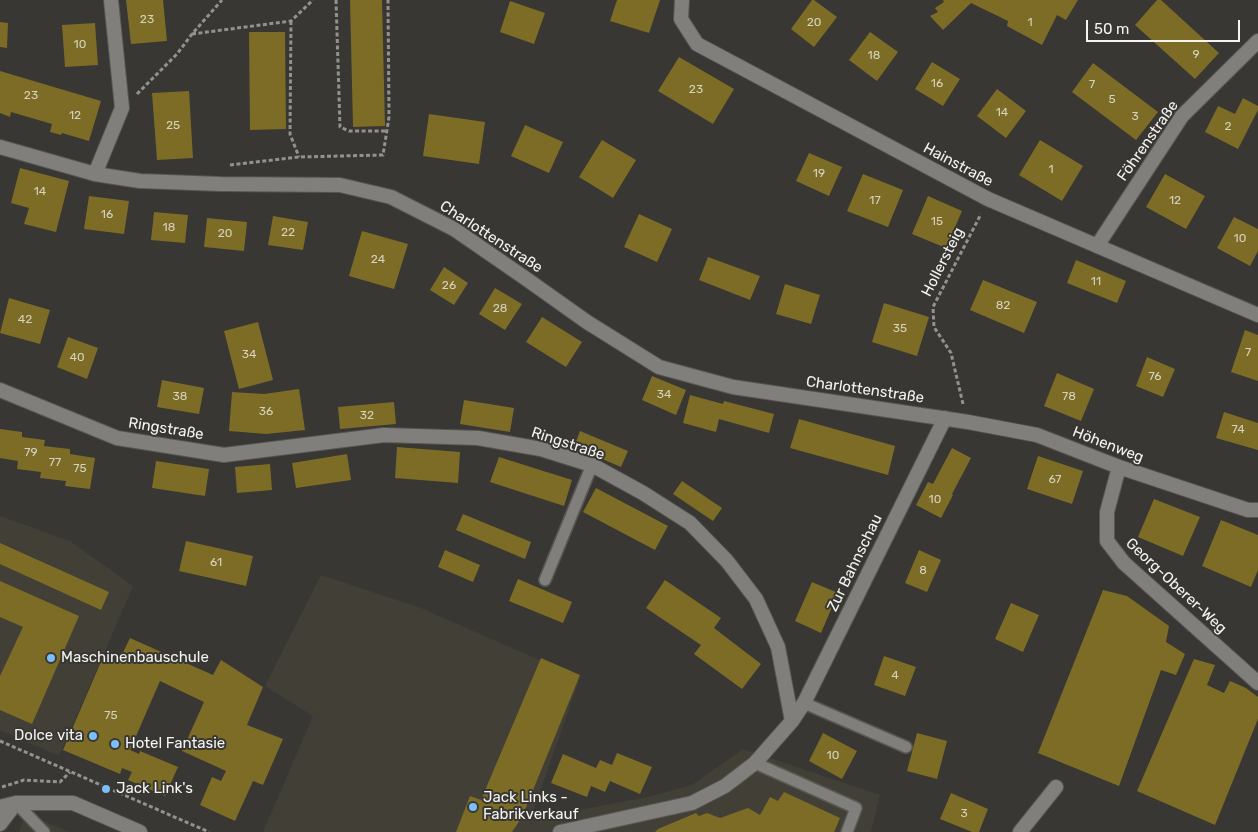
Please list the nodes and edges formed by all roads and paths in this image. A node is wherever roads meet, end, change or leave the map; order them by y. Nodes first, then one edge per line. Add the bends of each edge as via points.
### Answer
1 (111, 0) edge
2 (222, 0) edge
3 (313, 0) edge
4 (336, 0) edge
5 (388, 0) edge
6 (682, 0) edge
7 (290, 21) junction
8 (192, 34) junction
9 (1258, 41) edge
10 (122, 108) junction
11 (386, 131) junction
12 (0, 147) edge
13 (299, 157) junction
14 (95, 174) junction
15 (220, 184) junction
16 (988, 199) junction
17 (1096, 246) junction
18 (1258, 315) edge
19 (0, 390) edge
20 (945, 418) junction
21 (968, 422) junction
22 (592, 465) junction
23 (1119, 467) junction
24 (1258, 510) edge
25 (545, 580) dead end
26 (1258, 684) edge
27 (804, 703) junction
28 (792, 721) junction
29 (0, 741) edge
30 (906, 747) dead end
31 (755, 763) junction
32 (70, 772) junction
33 (1056, 787) dead end
34 (0, 789) edge
35 (16, 803) junction
36 (0, 807) edge
37 (0, 824) edge
38 (44, 832) edge
39 (140, 832) edge
40 (209, 832) edge
41 (560, 832) edge
42 (847, 832) edge
43 (1020, 832) edge

1 - 10 street
2 - 8 path
3 - 7 path
4 - 11 path via 340,127 349,131
5 - 11 path via 389,117
6 - 16 street, Hainstraße via 681,19 697,44
7 - 8 path
7 - 13 path via 290,134
8 - 10 path
9 - 17 street, Föhrenstraße via 1182,116
10 - 14 street
11 - 13 path via 383,156
12 - 14 street, Charlottenstraße
13 - 15 path via 223,166
14 - 15 street, Charlottenstraße via 140,181
15 - 20 street, Charlottenstraße via 340,185 391,197 454,229 586,322 659,367 733,387
16 - 17 street, Hainstraße
16 - 21 path, Hollersteig via 933,307 934,327 951,354
17 - 18 street, Hainstraße
19 - 22 street, Ringstraße via 117,438 224,455 384,435 468,437 541,449
20 - 21 street, Höhenweg
20 - 27 street, Zur Bahnschau
21 - 23 street, Höhenweg via 1037,435
22 - 25 lane
22 - 28 street, Ringstraße via 690,523 727,561 756,599 778,647
23 - 24 street, Höhenweg via 1248,510
23 - 26 street, Georg-Oberer-Weg via 1107,512 1107,541 1124,563
27 - 28 street, Zur Bahnschau
27 - 30 lane
28 - 31 street
29 - 32 path
31 - 41 street via 725,786 692,803
31 - 42 lane via 856,808
32 - 34 path via 60,782 24,780
32 - 40 path
33 - 43 street
35 - 36 street
35 - 37 street
35 - 38 lane
35 - 39 street via 73,803

